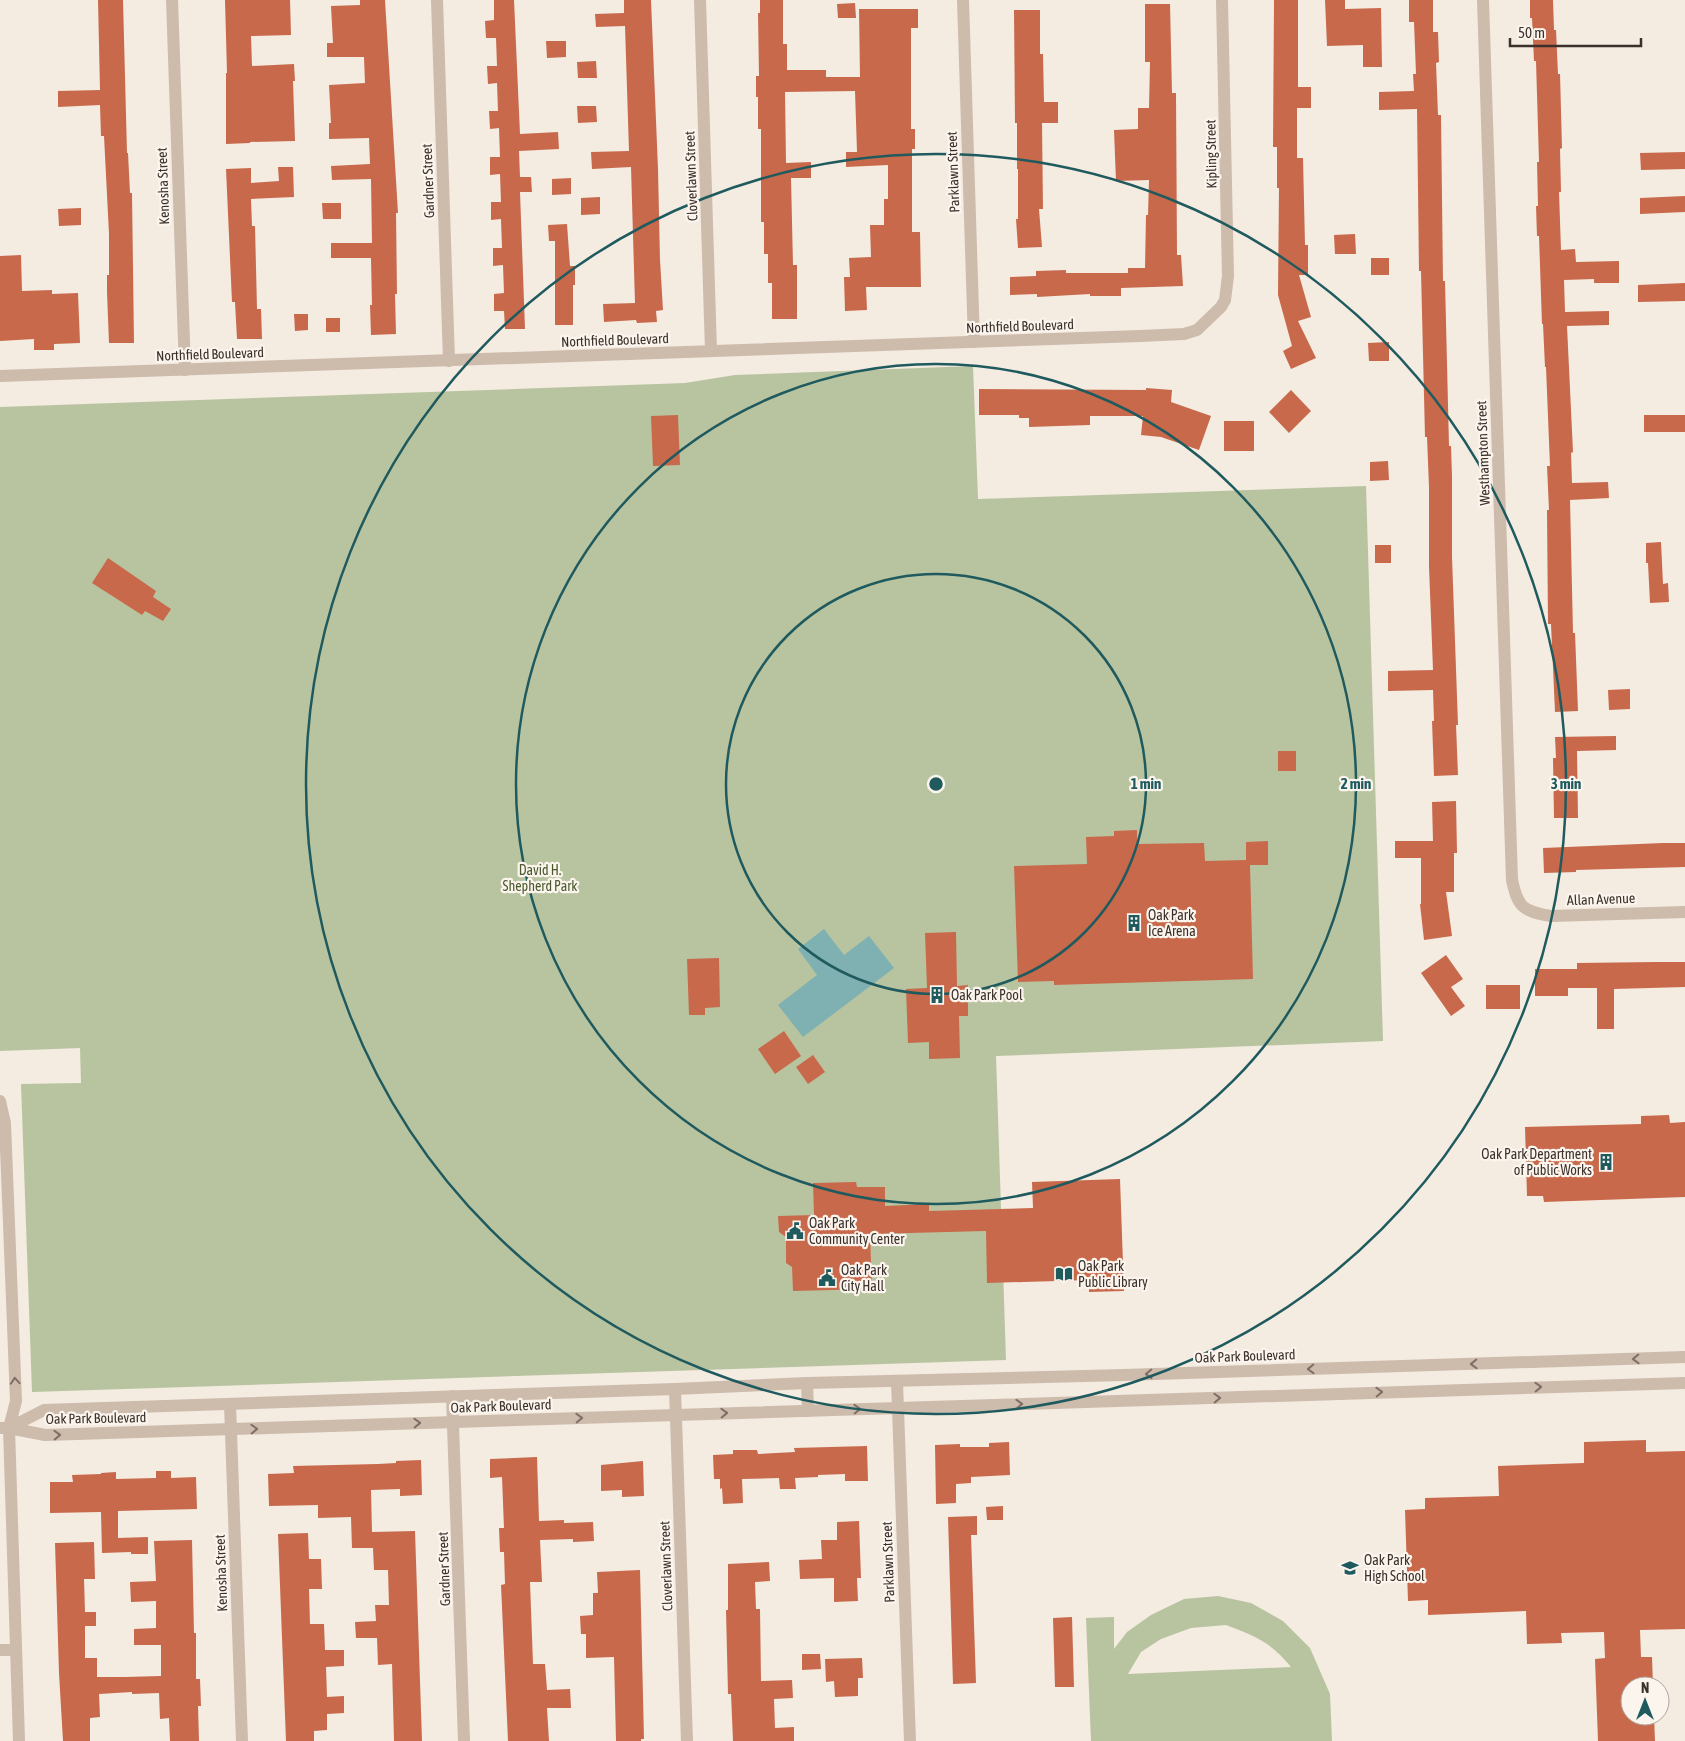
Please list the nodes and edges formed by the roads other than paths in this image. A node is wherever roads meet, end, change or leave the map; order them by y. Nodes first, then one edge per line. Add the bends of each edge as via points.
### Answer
1 (172, 0) edge
2 (437, 0) edge
3 (700, 0) edge
4 (963, 0) edge
5 (1222, 0) edge
6 (1483, 0) edge
7 (1221, 307) joint
8 (974, 342) junction
9 (711, 351) junction
10 (448, 361) junction
11 (184, 370) junction
12 (0, 376) edge
13 (1520, 904) joint
14 (1685, 912) edge
15 (0, 1101) edge
16 (4, 1205) edge
17 (6, 1306) edge
18 (1685, 1357) edge
19 (897, 1382) junction
20 (807, 1383) junction
21 (1685, 1383) edge
22 (675, 1390) junction
23 (452, 1396) junction
24 (230, 1404) junction
25 (898, 1408) junction
26 (808, 1411) junction
27 (675, 1415) junction
28 (0, 1416) edge
29 (453, 1422) junction
30 (4, 1428) edge
31 (231, 1429) junction
32 (0, 1650) edge
33 (16, 1650) junction
34 (19, 1741) edge
35 (242, 1741) edge
36 (464, 1741) edge
37 (687, 1741) edge
38 (910, 1741) edge

1 - 11 street, Kenosha Street
2 - 10 street, Gardner Street
3 - 9 street, Cloverlawn Street
4 - 8 street, Parklawn Street
5 - 7 street, Kipling Street via 1228,276
6 - 13 street, Westhampton Street via 1512,880
7 - 8 street, Northfield Boulevard via 1197,330 1184,334
8 - 9 street, Northfield Boulevard
9 - 10 street, Northfield Boulevard
10 - 11 street, Northfield Boulevard
11 - 12 street, Northfield Boulevard
13 - 14 street, Allan Avenue via 1537,914 1551,916
15 - 16 street via 5,1123
16 - 17 street
30 -> 17 street via 16,1401
18 -> 19 street, Oak Park Boulevard
19 - 20 street, Oak Park Boulevard
19 - 25 street, Parklawn Street
20 - 22 street, Oak Park Boulevard
20 - 26 street
25 -> 21 street, Oak Park Boulevard
22 - 23 street, Oak Park Boulevard
22 - 27 street, Cloverlawn Street
23 - 24 street, Oak Park Boulevard
23 - 29 street, Gardner Street
24 - 30 street, Oak Park Boulevard via 44,1410
24 - 31 street, Kenosha Street
26 -> 25 street, Oak Park Boulevard
25 - 38 street, Parklawn Street
27 -> 26 street, Oak Park Boulevard
29 -> 27 street, Oak Park Boulevard
27 - 37 street, Cloverlawn Street
28 - 30 street
31 -> 29 street, Oak Park Boulevard
29 - 36 street, Gardner Street
30 -> 31 street, Oak Park Boulevard via 45,1435
30 - 33 street
31 - 35 street, Kenosha Street
32 - 33 street
33 - 34 street

